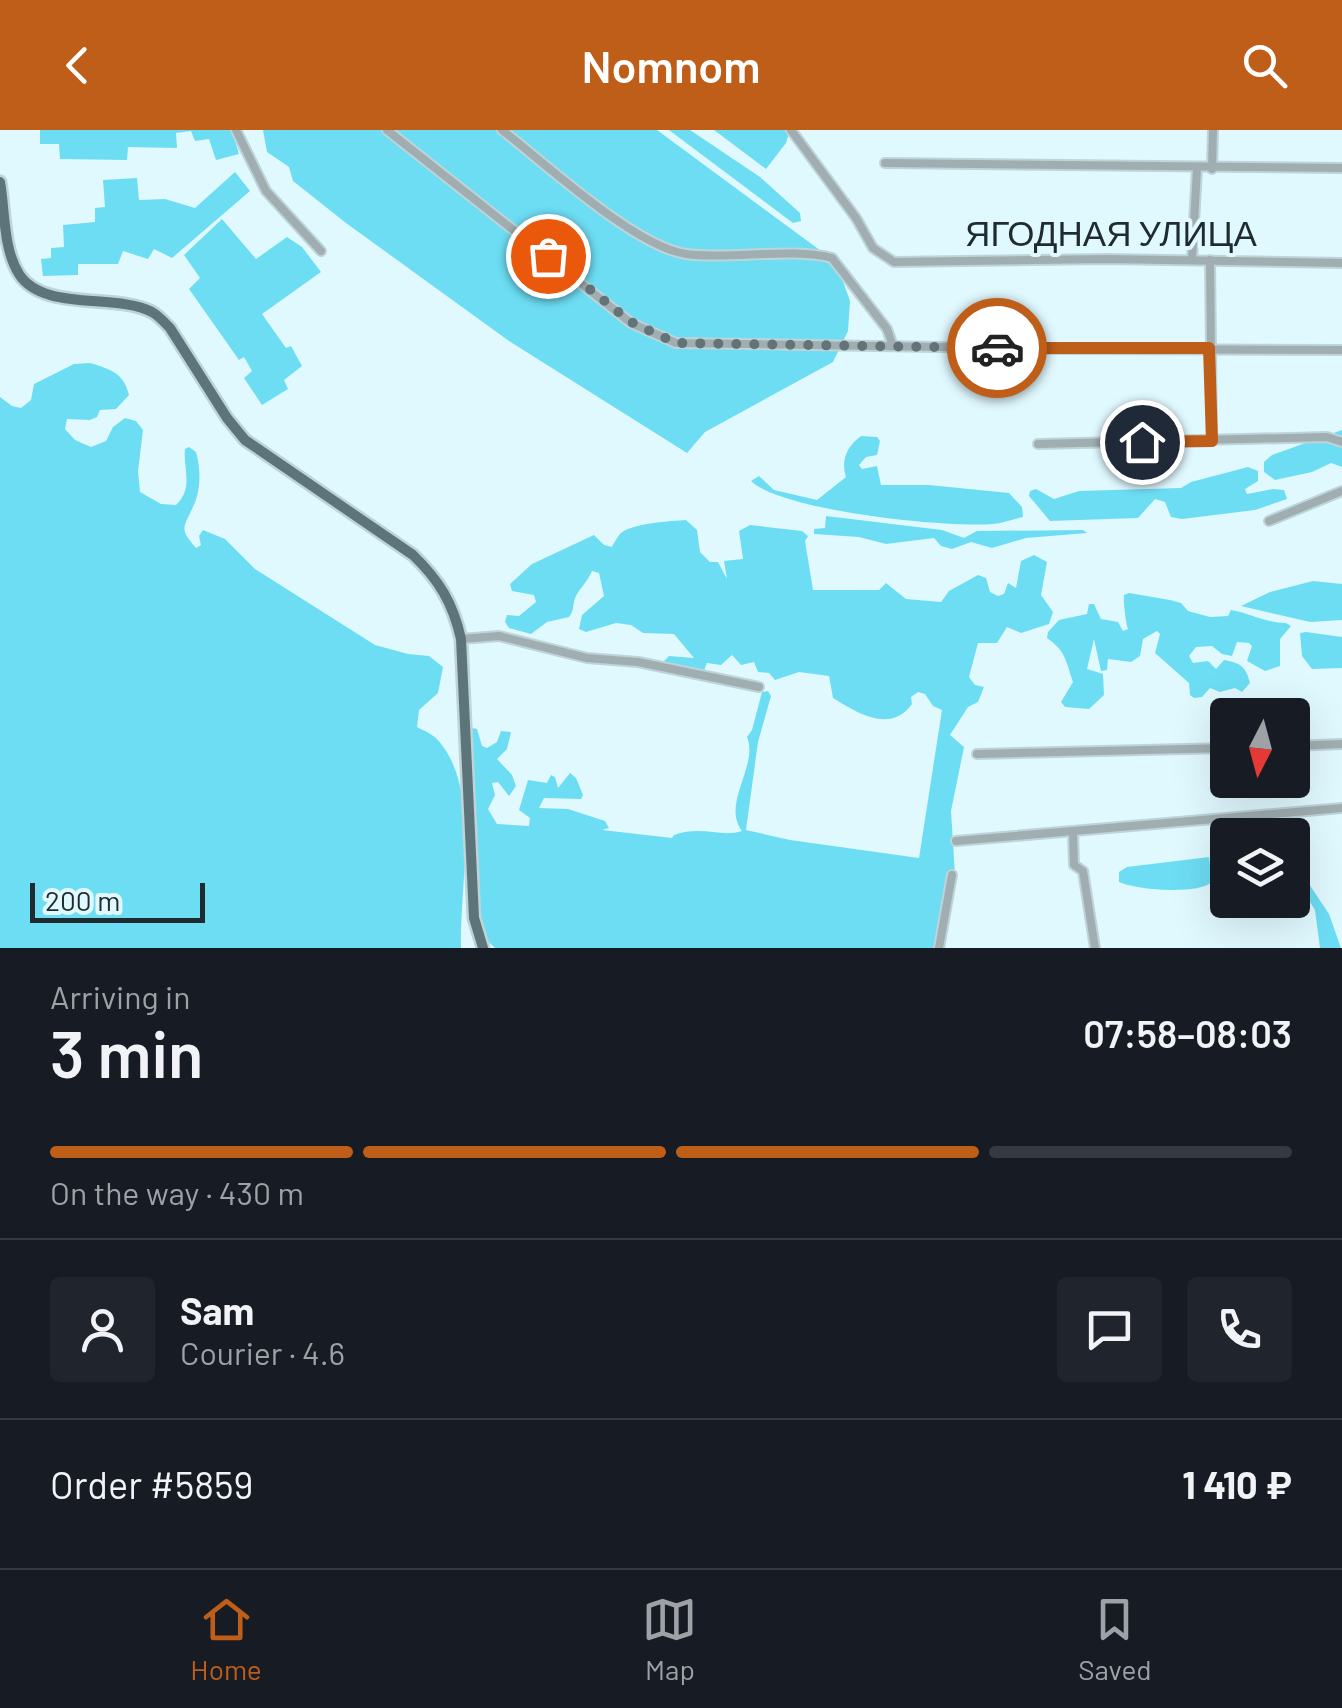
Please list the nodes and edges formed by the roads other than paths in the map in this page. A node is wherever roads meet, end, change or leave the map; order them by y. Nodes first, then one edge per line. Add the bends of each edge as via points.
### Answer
1 (236, 130) edge
2 (388, 130) edge
3 (502, 130) edge
4 (790, 130) edge
5 (1212, 130) edge
6 (885, 162) dead end
7 (1198, 168) junction
8 (1342, 168) edge
9 (1212, 169) junction
10 (0, 182) edge
11 (321, 251) dead end
12 (1192, 260) junction
13 (1210, 260) junction
14 (1342, 263) edge
15 (893, 346) junction
16 (1209, 348) junction
17 (1342, 350) edge
18 (1212, 441) junction
19 (1342, 442) edge
20 (1038, 444) dead end
21 (1342, 491) edge
22 (1270, 521) dead end
23 (461, 639) junction
24 (759, 687) dead end
25 (1342, 744) edge
26 (1310, 745) edge
27 (1210, 748) edge
28 (976, 754) dead end
29 (1342, 808) edge
30 (1073, 831) junction
31 (956, 841) dead end
32 (952, 875) dead end
33 (482, 948) edge
34 (939, 948) edge
35 (1095, 948) edge

1 - 11 street via 266,190
2 - 15 street via 651,334 699,345
3 - 15 street via 663,248 830,257
4 - 12 street, ЯГОДНАЯ УЛИЦА via 873,248 901,262
5 - 9 street
6 - 7 street
7 - 9 street
7 - 12 street
8 - 9 street
10 - 23 main road via 14,262 25,282 50,295 158,316 245,440 433,574 448,596
12 - 13 street, ЯГОДНАЯ УЛИЦА
13 - 14 street, ЯГОДНАЯ УЛИЦА
13 - 16 street
15 - 16 street
16 - 17 street
16 - 18 street
18 - 19 street
18 - 20 street
21 - 22 street
23 - 24 street via 499,636
23 - 33 main road via 474,918
25 - 26 street
27 - 28 street
29 - 30 street
30 - 31 street
30 - 35 street via 1074,864 1083,871
32 - 34 street

